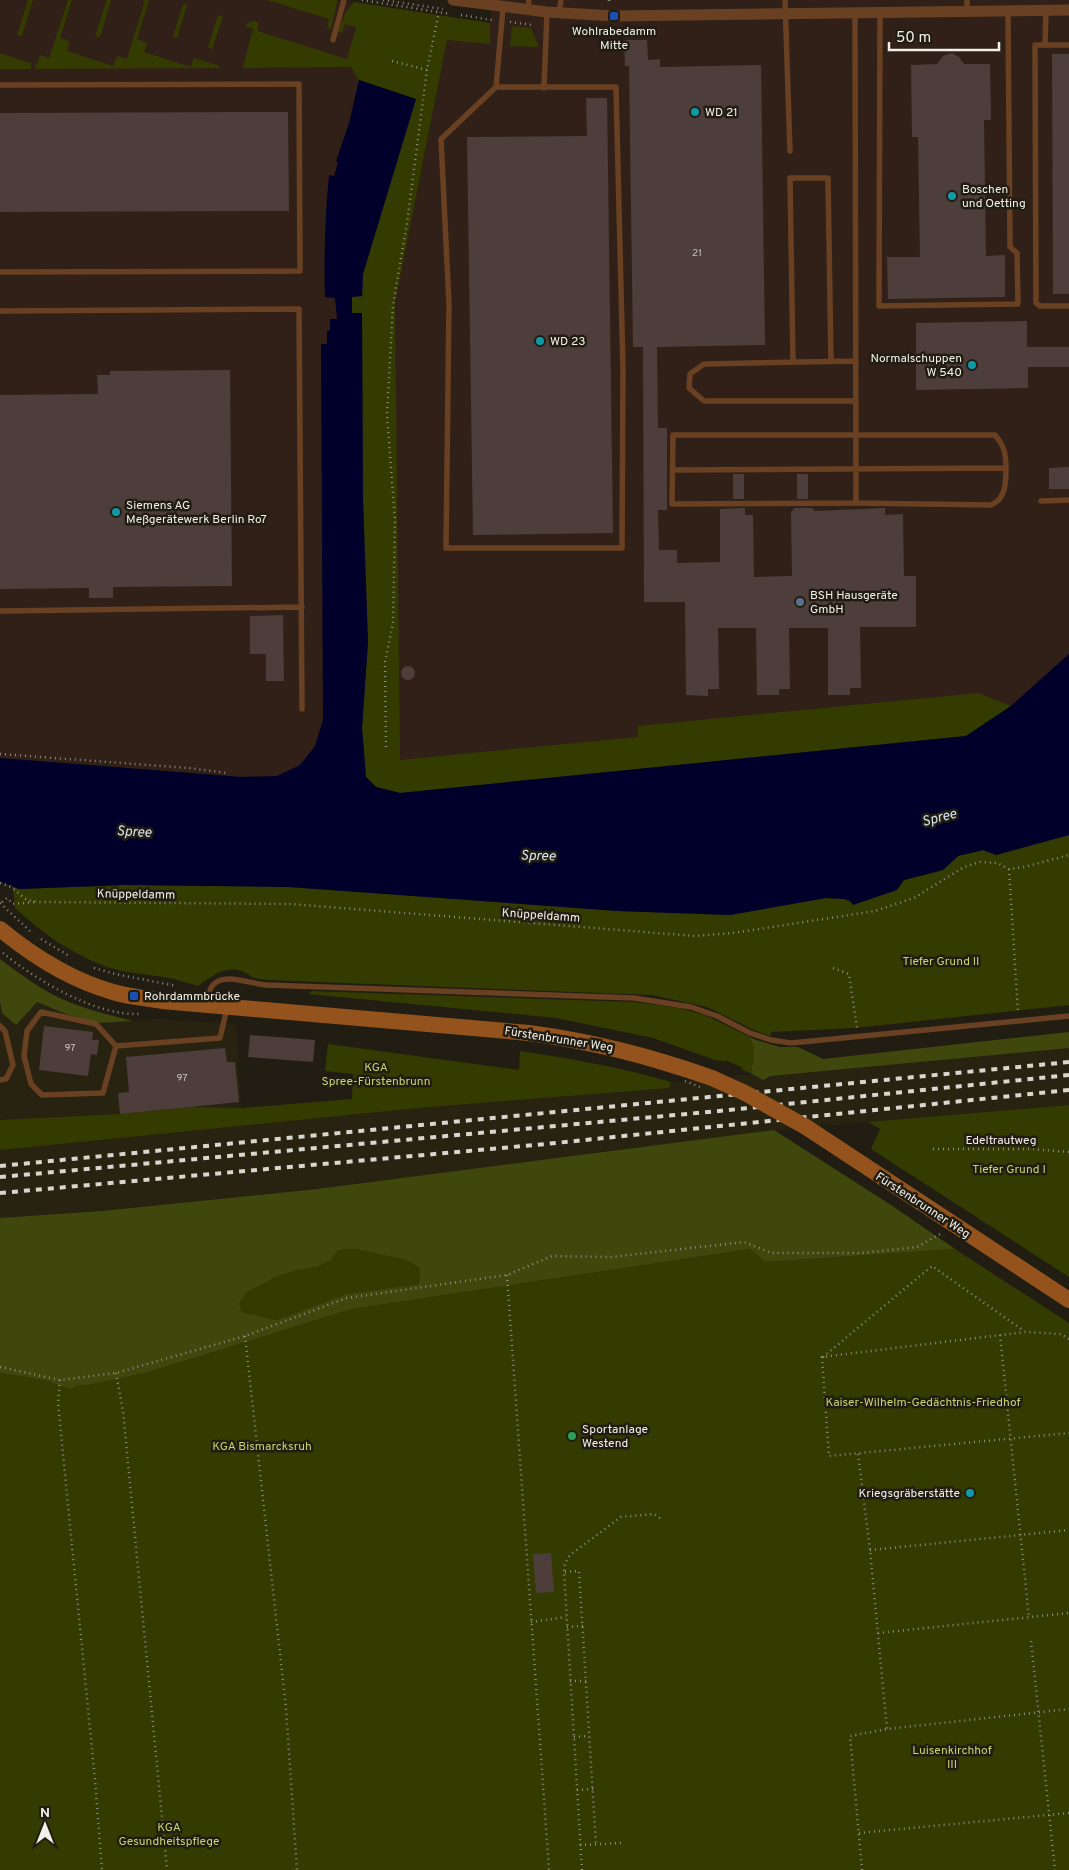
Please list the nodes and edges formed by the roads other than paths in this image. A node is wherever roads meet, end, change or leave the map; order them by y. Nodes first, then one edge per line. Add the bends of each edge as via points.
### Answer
1 (344, 0) edge
2 (453, 0) edge
3 (561, 0) edge
4 (785, 0) edge
5 (967, 0) edge
6 (528, 5) edge
7 (503, 8) junction
8 (1069, 10) edge
9 (547, 12) junction
10 (967, 12) junction
11 (1008, 12) junction
12 (1046, 12) junction
13 (559, 13) junction
14 (880, 13) junction
15 (854, 14) junction
16 (786, 15) junction
17 (333, 40) dead end
18 (1045, 45) junction
19 (1069, 45) edge
20 (0, 85) edge
21 (496, 87) junction
22 (544, 88) junction
23 (790, 151) dead end
24 (0, 272) edge
25 (1069, 306) edge
26 (0, 311) edge
27 (856, 361) junction
28 (793, 362) junction
29 (831, 362) junction
30 (856, 401) junction
31 (856, 434) junction
32 (1006, 468) junction
33 (856, 469) junction
34 (672, 470) junction
35 (1069, 500) edge
36 (1040, 501) dead end
37 (856, 503) junction
38 (302, 607) junction
39 (0, 611) edge
40 (302, 709) dead end
41 (0, 929) edge
42 (205, 1005) junction
43 (228, 1006) junction
44 (1069, 1016) edge
45 (0, 1026) edge
46 (116, 1046) junction
47 (0, 1080) edge
48 (1069, 1300) edge

1 - 17 lane
2 - 7 street
3 - 13 lane
4 - 16 lane
5 - 10 lane
6 - 7 street
6 - 9 street
7 - 21 lane
8 - 12 street
9 - 13 street
9 - 22 lane
10 - 11 street
10 - 14 street
11 - 12 street
11 - 14 lane via 1010,248 1017,253 1018,304 879,306
12 - 18 lane
13 - 16 street via 614,16
14 - 15 street
15 - 16 street
15 - 27 lane
16 - 23 lane
18 - 19 lane
18 - 25 lane via 1035,45 1036,303 1040,306
20 - 24 lane via 299,84 300,271
21 - 22 lane
21 - 22 lane via 441,139 449,304 446,548 622,548 623,360 616,87
26 - 38 lane via 299,309
27 - 29 lane
27 - 30 lane
28 - 29 lane
28 - 29 lane via 790,178 828,178
28 - 30 lane via 704,364 690,374 689,388 704,401
30 - 31 lane
31 - 32 lane via 995,435 1006,452
31 - 33 lane
31 - 34 lane via 673,435
32 - 33 lane
32 - 37 lane via 1006,486 998,503 991,505
33 - 34 lane
33 - 37 lane
34 - 37 lane via 672,504
35 - 36 lane
38 - 39 lane
38 - 40 lane
41 - 42 main road, Fürstenbrunner Weg via 57,970 95,986 134,996
42 - 43 main road, Fürstenbrunner Weg
42 - 44 lane via 211,986 231,978 266,985 634,998 691,1007 718,1016 750,1033 791,1043
43 - 46 lane via 220,1038
43 - 48 main road, Fürstenbrunner Weg, bridge via 558,1037 633,1052 712,1078 746,1092 806,1127
45 - 47 lane via 5,1031 13,1065 6,1078
46 - 46 lane via 103,1094 42,1095 31,1084 24,1056 27,1031 41,1012 96,1024

